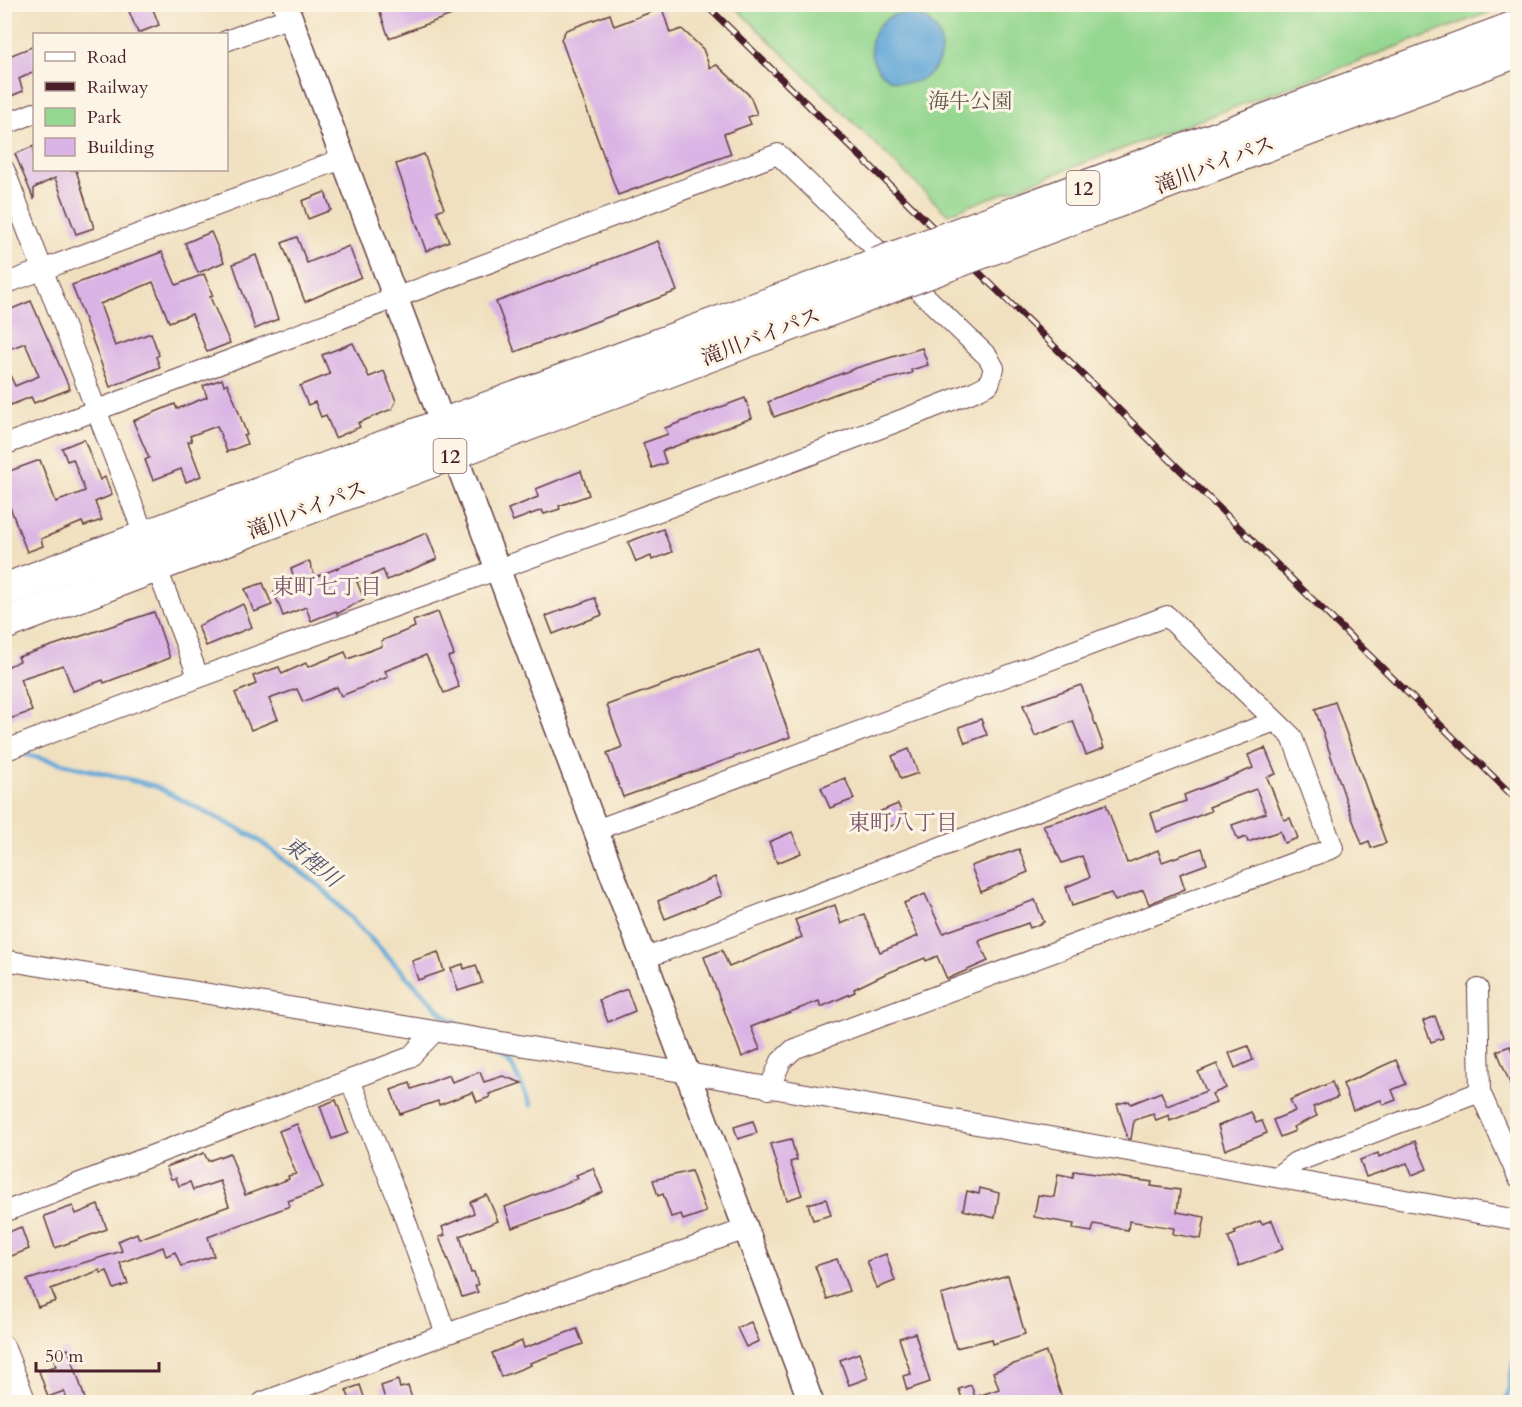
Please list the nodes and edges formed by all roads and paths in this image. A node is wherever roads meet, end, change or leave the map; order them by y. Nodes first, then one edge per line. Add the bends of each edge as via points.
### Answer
1 (287, 11) edge
2 (1518, 26) edge
3 (228, 40) edge
4 (1518, 51) edge
5 (33, 113) edge
6 (1294, 122) junction
7 (4, 125) edge
8 (342, 159) junction
9 (4, 169) edge
10 (43, 270) junction
11 (886, 275) junction
12 (4, 284) edge
13 (396, 296) junction
14 (99, 410) junction
15 (444, 423) junction
16 (4, 445) edge
17 (456, 454) junction
18 (147, 538) junction
19 (155, 567) junction
20 (499, 568) junction
21 (4, 590) edge
22 (4, 624) edge
23 (198, 676) junction
24 (1275, 721) junction
25 (4, 751) edge
26 (596, 831) junction
27 (643, 959) junction
28 (4, 960) edge
29 (1478, 989) dead end
30 (434, 1032) junction
31 (688, 1073) junction
32 (350, 1080) junction
33 (769, 1089) junction
34 (1480, 1092) junction
35 (1278, 1176) junction
36 (1518, 1177) edge
37 (4, 1212) edge
38 (1518, 1220) edge
39 (746, 1229) junction
40 (446, 1334) junction
41 (4, 1346) edge
42 (26, 1402) edge
43 (263, 1402) edge
44 (811, 1402) edge

1 - 3 street
1 - 8 street
2 - 6 highway, 滝川バイパス / 12
4 - 6 highway, 滝川バイパス / 12
5 - 7 street
6 - 11 highway, 滝川バイパス / 12, bridge
8 - 10 street
8 - 13 street
9 - 10 street
10 - 12 street
10 - 14 street
11 - 15 highway, 滝川バイパス / 12
11 - 17 highway, 滝川バイパス / 12
13 - 14 street
13 - 15 street
13 - 20 street via 778,154 988,357 994,368 988,384 975,392 819,453
14 - 16 street
14 - 18 street
15 - 17 street
15 - 18 highway, 滝川バイパス / 12
17 - 19 highway, 滝川バイパス / 12
17 - 20 street
18 - 19 street
18 - 21 highway, 滝川バイパス / 12
19 - 22 highway, 滝川バイパス / 12
19 - 23 street
20 - 23 street
20 - 26 street
23 - 25 street
24 - 26 street via 1167,616
24 - 27 street
24 - 33 street via 1292,737 1333,848 794,1050 781,1060
26 - 27 street
27 - 31 street
28 - 30 street
29 - 34 street
30 - 31 street
30 - 32 street via 410,1057
31 - 33 street
31 - 39 street
32 - 37 street
32 - 40 street
33 - 35 street
34 - 35 street via 1296,1162
34 - 36 street
35 - 38 street
39 - 40 street
39 - 44 street
40 - 43 street
41 - 42 street

